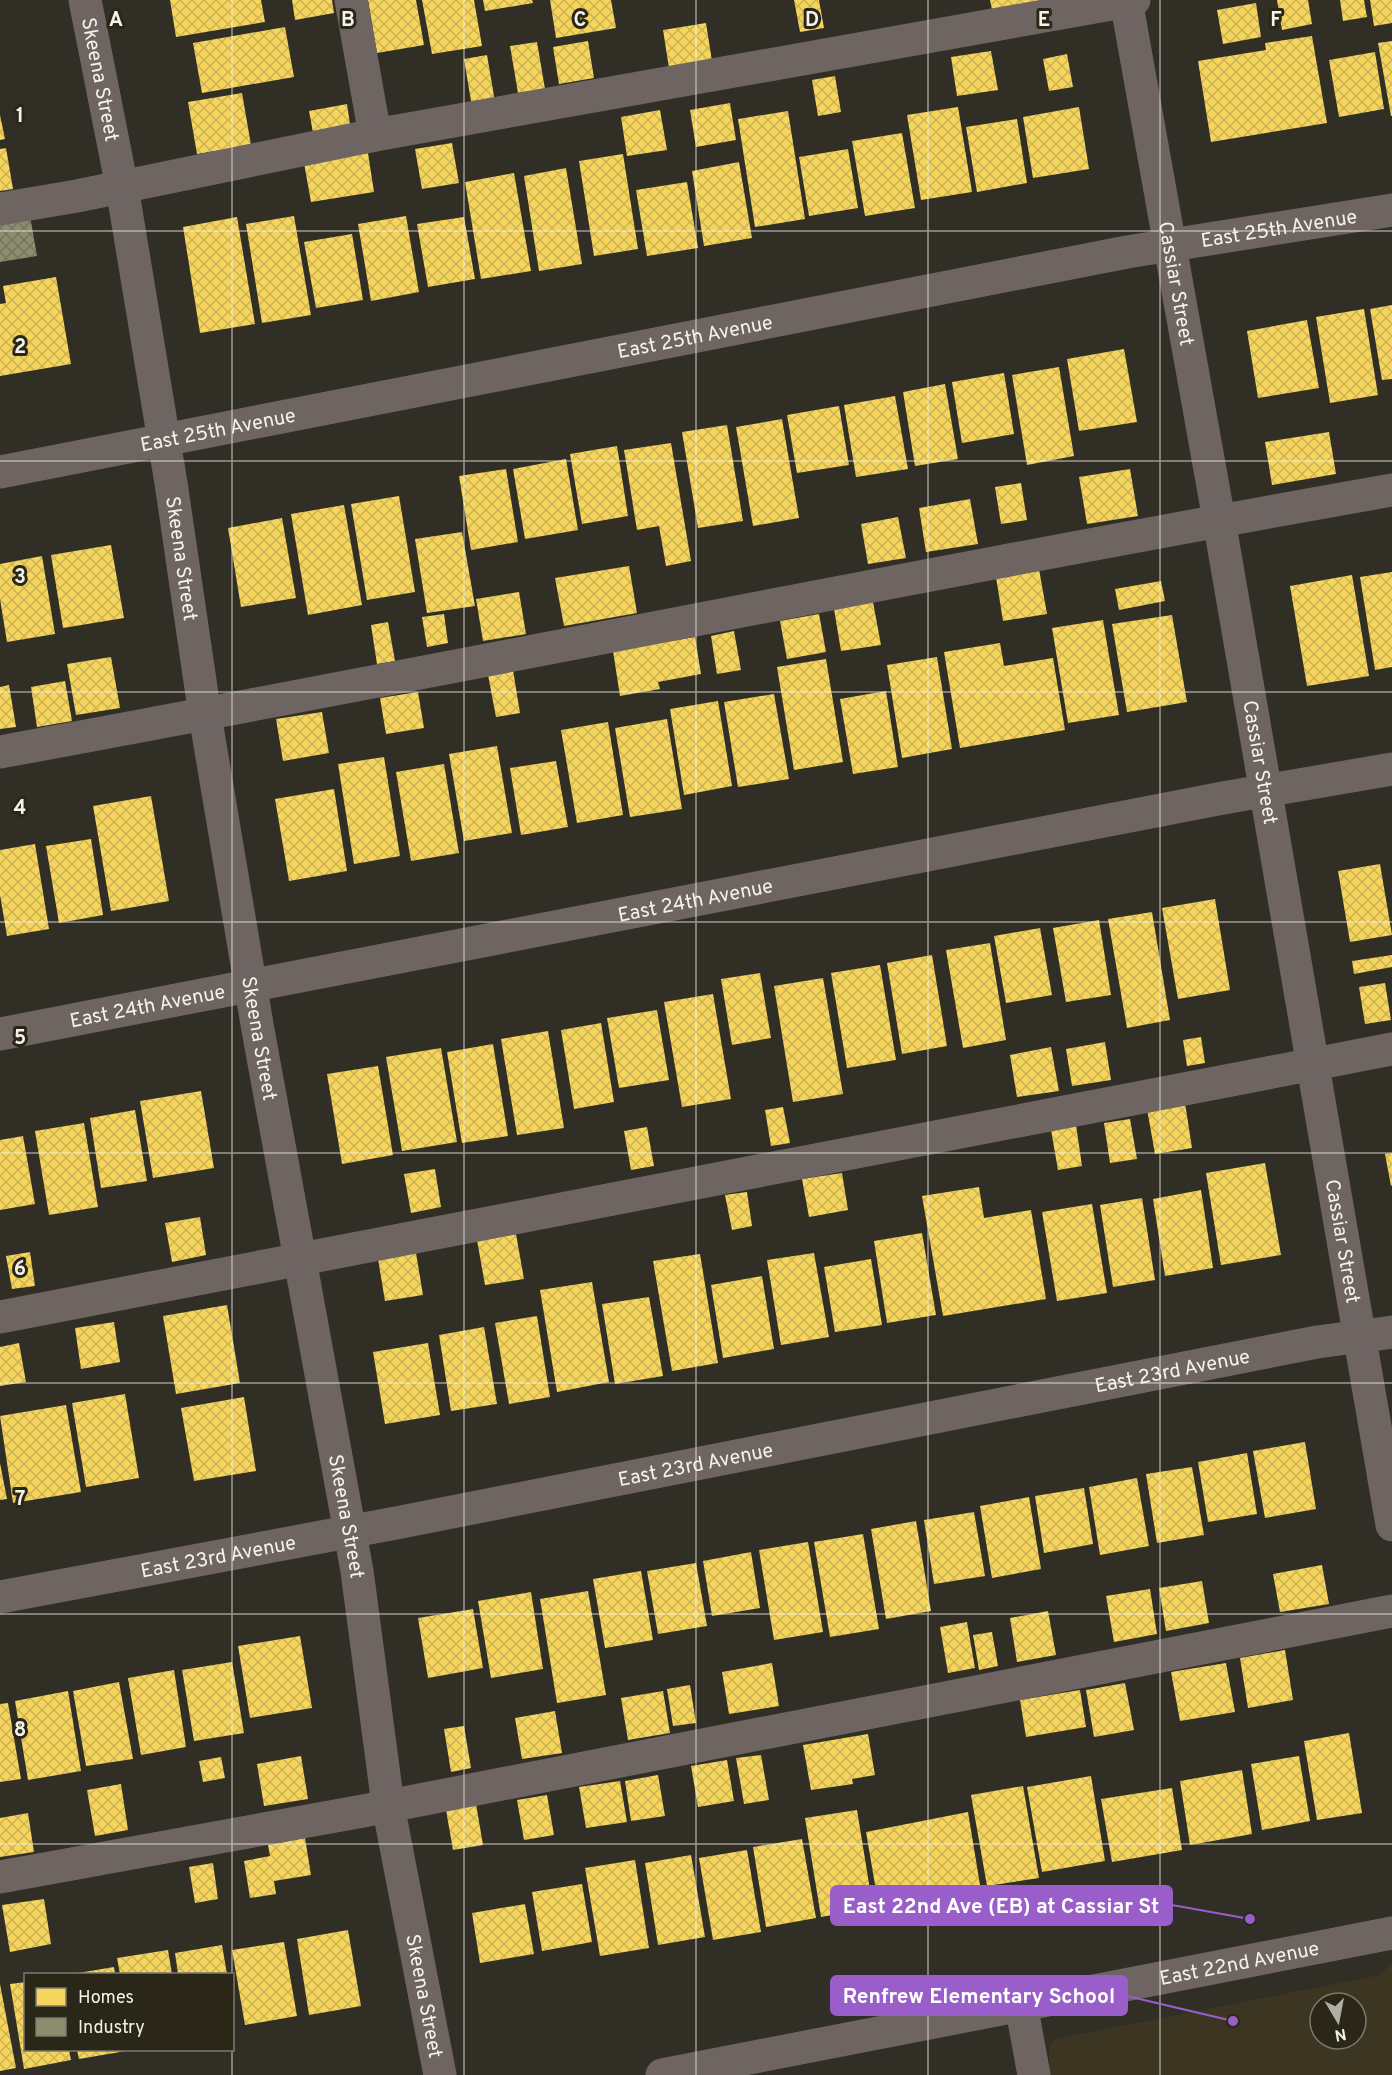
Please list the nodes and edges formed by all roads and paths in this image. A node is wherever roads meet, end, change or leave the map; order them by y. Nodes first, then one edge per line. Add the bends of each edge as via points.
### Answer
1 (85, 0) edge
2 (351, 0) edge
3 (1129, 0) edge
4 (375, 135) junction
5 (122, 187) junction
6 (0, 209) edge
7 (1392, 210) edge
8 (1170, 245) junction
9 (164, 441) junction
10 (0, 472) edge
11 (1392, 490) edge
12 (1219, 520) junction
13 (205, 715) junction
14 (0, 752) edge
15 (1392, 769) edge
16 (1264, 791) junction
17 (251, 986) junction
18 (0, 1034) edge
19 (1392, 1049) edge
20 (1313, 1063) junction
21 (301, 1261) junction
22 (0, 1317) edge
23 (1392, 1332) edge
24 (1360, 1336) junction
25 (1392, 1526) edge
26 (350, 1532) junction
27 (0, 1597) edge
28 (1392, 1611) edge
29 (388, 1805) junction
30 (0, 1877) edge
31 (1392, 1933) edge
32 (1021, 2004) junction
33 (440, 2075) edge
34 (663, 2075) edge
35 (1034, 2075) edge

1 - 5 street, Skeena Street
2 - 4 street
3 - 4 street
3 - 8 street, Cassiar Street
4 - 5 street
5 - 6 street
5 - 9 street, Skeena Street
7 - 8 street, East 25th Avenue
8 - 9 street, East 25th Avenue
8 - 12 street, Cassiar Street
9 - 10 street, East 25th Avenue
9 - 13 street, Skeena Street
11 - 12 street
12 - 13 street
12 - 16 street, Cassiar Street
13 - 14 street
13 - 17 street, Skeena Street
15 - 16 street, East 24th Avenue
16 - 17 street, East 24th Avenue
16 - 20 street, Cassiar Street
17 - 18 street, East 24th Avenue
17 - 21 street, Skeena Street
19 - 20 street
20 - 21 street
20 - 24 street, Cassiar Street
21 - 22 street
21 - 26 street, Skeena Street
23 - 24 street, East 23rd Avenue
24 - 25 street, Cassiar Street
24 - 26 street, East 23rd Avenue
26 - 27 street, East 23rd Avenue
26 - 29 street, Skeena Street
28 - 29 street
29 - 30 street
29 - 33 street, Skeena Street
31 - 32 street, East 22nd Avenue
32 - 34 street, East 22nd Avenue
32 - 35 street

